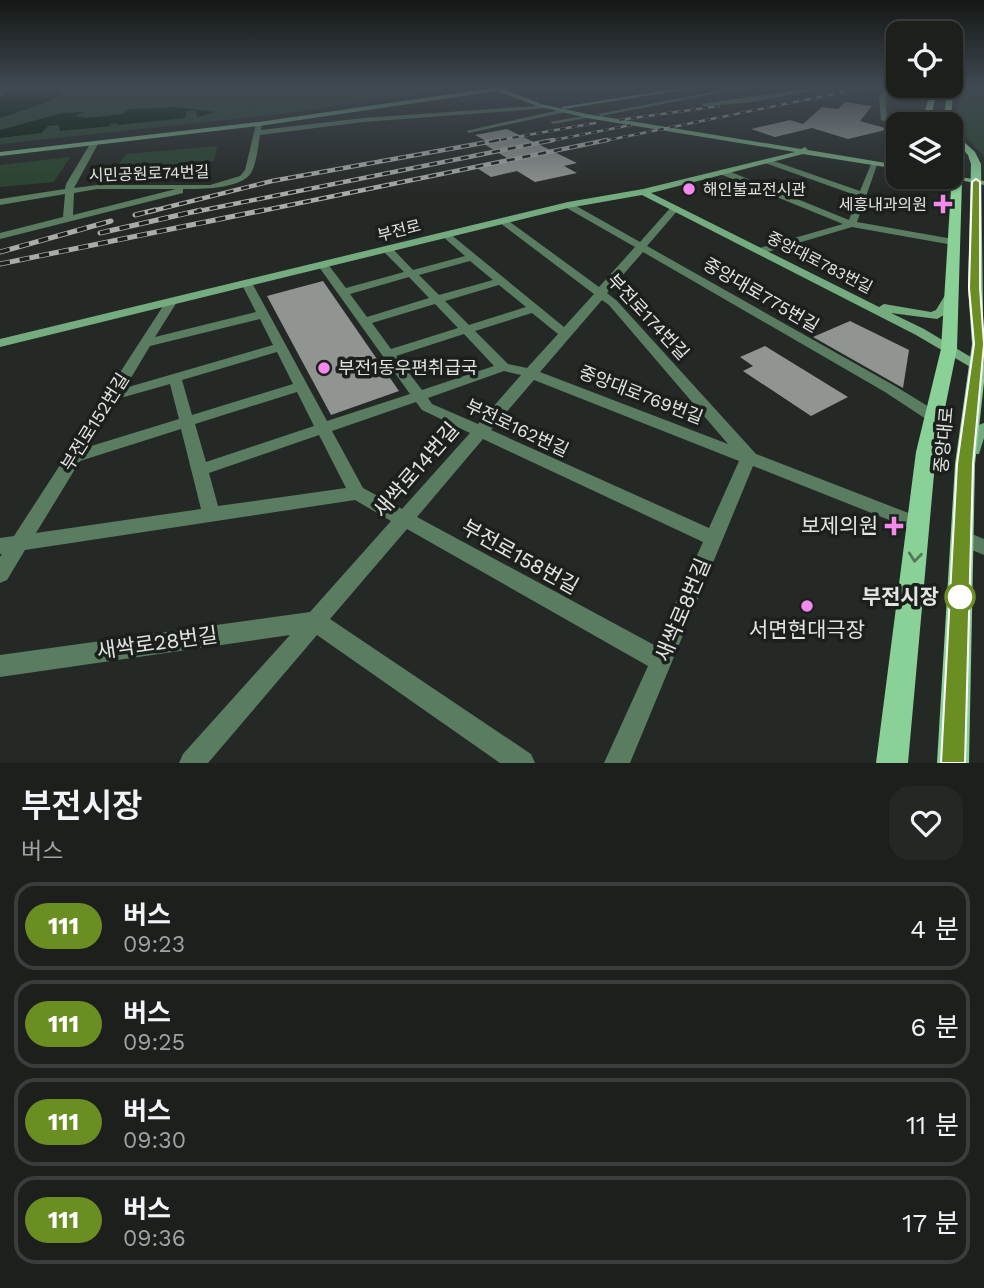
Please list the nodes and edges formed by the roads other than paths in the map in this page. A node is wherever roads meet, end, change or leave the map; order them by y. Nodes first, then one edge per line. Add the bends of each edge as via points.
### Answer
1 (219, 123) edge
2 (293, 123) edge
3 (333, 123) edge
4 (505, 123) edge
5 (540, 123) edge
6 (629, 123) edge
7 (650, 123) edge
8 (258, 129) junction
9 (494, 129) dead end
10 (469, 131) dead end
11 (94, 144) junction
12 (963, 145) edge
13 (0, 148) edge
14 (804, 150) junction
15 (972, 154) junction
16 (0, 155) edge
17 (768, 161) junction
18 (984, 163) edge
19 (875, 164) junction
20 (886, 164) edge
21 (886, 165) edge
22 (723, 172) junction
23 (980, 180) edge
24 (195, 187) junction
25 (954, 189) edge
26 (68, 192) junction
27 (643, 192) junction
28 (864, 195) junction
29 (981, 199) edge
30 (0, 202) edge
31 (568, 205) junction
32 (675, 208) junction
33 (68, 218) junction
34 (503, 221) junction
35 (852, 224) junction
36 (446, 235) junction
37 (0, 236) edge
38 (953, 243) junction
39 (980, 246) edge
40 (642, 247) junction
41 (387, 249) junction
42 (760, 251) junction
43 (472, 257) junction
44 (323, 265) junction
45 (411, 274) junction
46 (500, 281) junction
47 (247, 283) junction
48 (979, 289) edge
49 (343, 292) junction
50 (601, 292) junction
51 (951, 294) junction
52 (437, 300) junction
53 (171, 302) junction
54 (861, 302) junction
55 (533, 309) junction
56 (263, 314) junction
57 (365, 321) junction
58 (467, 330) junction
59 (565, 334) junction
60 (0, 343) edge
61 (144, 344) junction
62 (279, 347) junction
63 (982, 347) edge
64 (949, 349) junction
65 (388, 354) junction
66 (503, 367) junction
67 (981, 369) edge
68 (530, 373) junction
69 (175, 377) junction
70 (301, 386) junction
71 (112, 396) junction
72 (419, 397) junction
73 (934, 417) junction
74 (187, 422) junction
75 (323, 428) junction
76 (984, 428) edge
77 (479, 432) junction
78 (74, 457) junction
79 (749, 457) junction
80 (965, 464) junction
81 (200, 470) junction
82 (357, 493) junction
83 (212, 516) junction
84 (404, 519) junction
85 (918, 524) junction
86 (714, 539) junction
87 (973, 542) edge
88 (20, 543) junction
89 (0, 546) edge
90 (0, 574) edge
91 (315, 621) junction
92 (661, 662) junction
93 (0, 666) edge
94 (192, 763) edge
95 (523, 763) edge
96 (617, 763) edge
97 (892, 763) edge
98 (953, 763) edge

1 - 13 main road
2 - 8 main road
3 - 8 street
4 - 10 street
5 - 9 street
6 - 14 main road
7 - 14 main road
8 - 11 main road
8 - 24 street, 시민공원로74번길 via 243,178
11 - 16 main road
11 - 26 street
12 - 15 main road
14 - 17 main road, 부전로
14 - 19 main road
14 - 20 main road
15 - 18 main road
15 - 23 main road, 중앙대로
17 - 22 main road, 부전로
17 - 28 street
19 - 21 main road
19 - 28 street
22 - 27 main road, 부전로
22 - 35 street
23 - 29 main road, 중앙대로
24 - 26 street, 시민공원로74번길 via 128,185
24 - 33 street
25 - 38 main road, 중앙대로
26 - 30 street, 시민공원로74번길
26 - 33 street
27 - 31 main road, 부전로
27 - 32 main road, 중앙대로783번길
28 - 35 street
29 - 39 main road, 중앙대로
31 - 34 main road, 부전로
31 - 40 street, 중앙대로775번길
32 - 40 street, 새싹로14번길
32 - 42 main road, 중앙대로783번길
33 - 37 street
34 - 36 main road, 부전로
34 - 50 street, 부전로174번길
35 - 38 street
35 - 42 street
36 - 41 main road, 부전로
36 - 43 street
38 - 51 main road, 중앙대로
39 - 48 main road, 중앙대로
40 - 50 street, 새싹로14번길
40 - 73 street, 중앙대로775번길
41 - 44 main road, 부전로
41 - 45 street
42 - 54 main road, 중앙대로783번길
43 - 45 street
43 - 46 street
44 - 47 main road, 부전로
44 - 49 street, 부전로162번길
45 - 49 street
45 - 52 street
46 - 52 street
46 - 55 street
47 - 53 main road, 부전로
47 - 56 street
48 - 63 main road, 중앙대로
49 - 57 street, 부전로162번길
50 - 59 street, 새싹로14번길
50 - 79 street, 부전로174번길
51 - 54 main road via 933,316
51 - 64 main road, 중앙대로
52 - 57 street
52 - 58 street
53 - 60 main road, 부전로
53 - 61 street, 부전로152번길
54 - 64 main road, 중앙대로783번길
55 - 58 street
55 - 59 street
56 - 61 street
56 - 62 street
57 - 65 street, 부전로162번길
58 - 65 street
58 - 66 street
59 - 68 street, 새싹로14번길
61 - 71 street, 부전로152번길
62 - 69 street
62 - 70 street
63 - 67 main road, 중앙대로
64 - 67 main road, 중앙대로783번길
64 - 73 main road, 중앙대로
65 - 72 street, 부전로162번길
66 - 68 street, 중앙대로769번길
66 - 72 street
67 - 80 main road, 중앙대로 via 972,396
68 - 77 street, 새싹로14번길
68 - 79 street, 중앙대로769번길
69 - 71 street
69 - 74 street
70 - 74 street
70 - 75 street
71 - 78 street, 부전로152번길
72 - 75 street
72 - 77 street, 부전로162번길 via 427,407
73 - 85 main road, 중앙대로
74 - 78 street
74 - 81 street
75 - 81 street
75 - 82 street
76 - 80 main road
77 - 84 street, 새싹로14번길
77 - 86 street, 부전로162번길
78 - 88 street, 부전로152번길
79 - 85 street, 중앙대로769번길
79 - 86 street, 새싹로8번길
80 - 87 main road, 중앙대로
81 - 83 street
82 - 83 street
82 - 84 street, 부전로158번길
83 - 88 street
84 - 91 street, 새싹로14번길
84 - 92 street, 부전로158번길
85 -> 97 main road, 중앙대로
86 - 92 street, 새싹로8번길
87 - 98 main road, 중앙대로
88 - 89 street
88 - 90 street, 부전로152번길
91 - 93 street, 새싹로28번길
91 - 94 street, 새싹로14번길
91 - 95 street
92 - 96 street, 새싹로8번길

